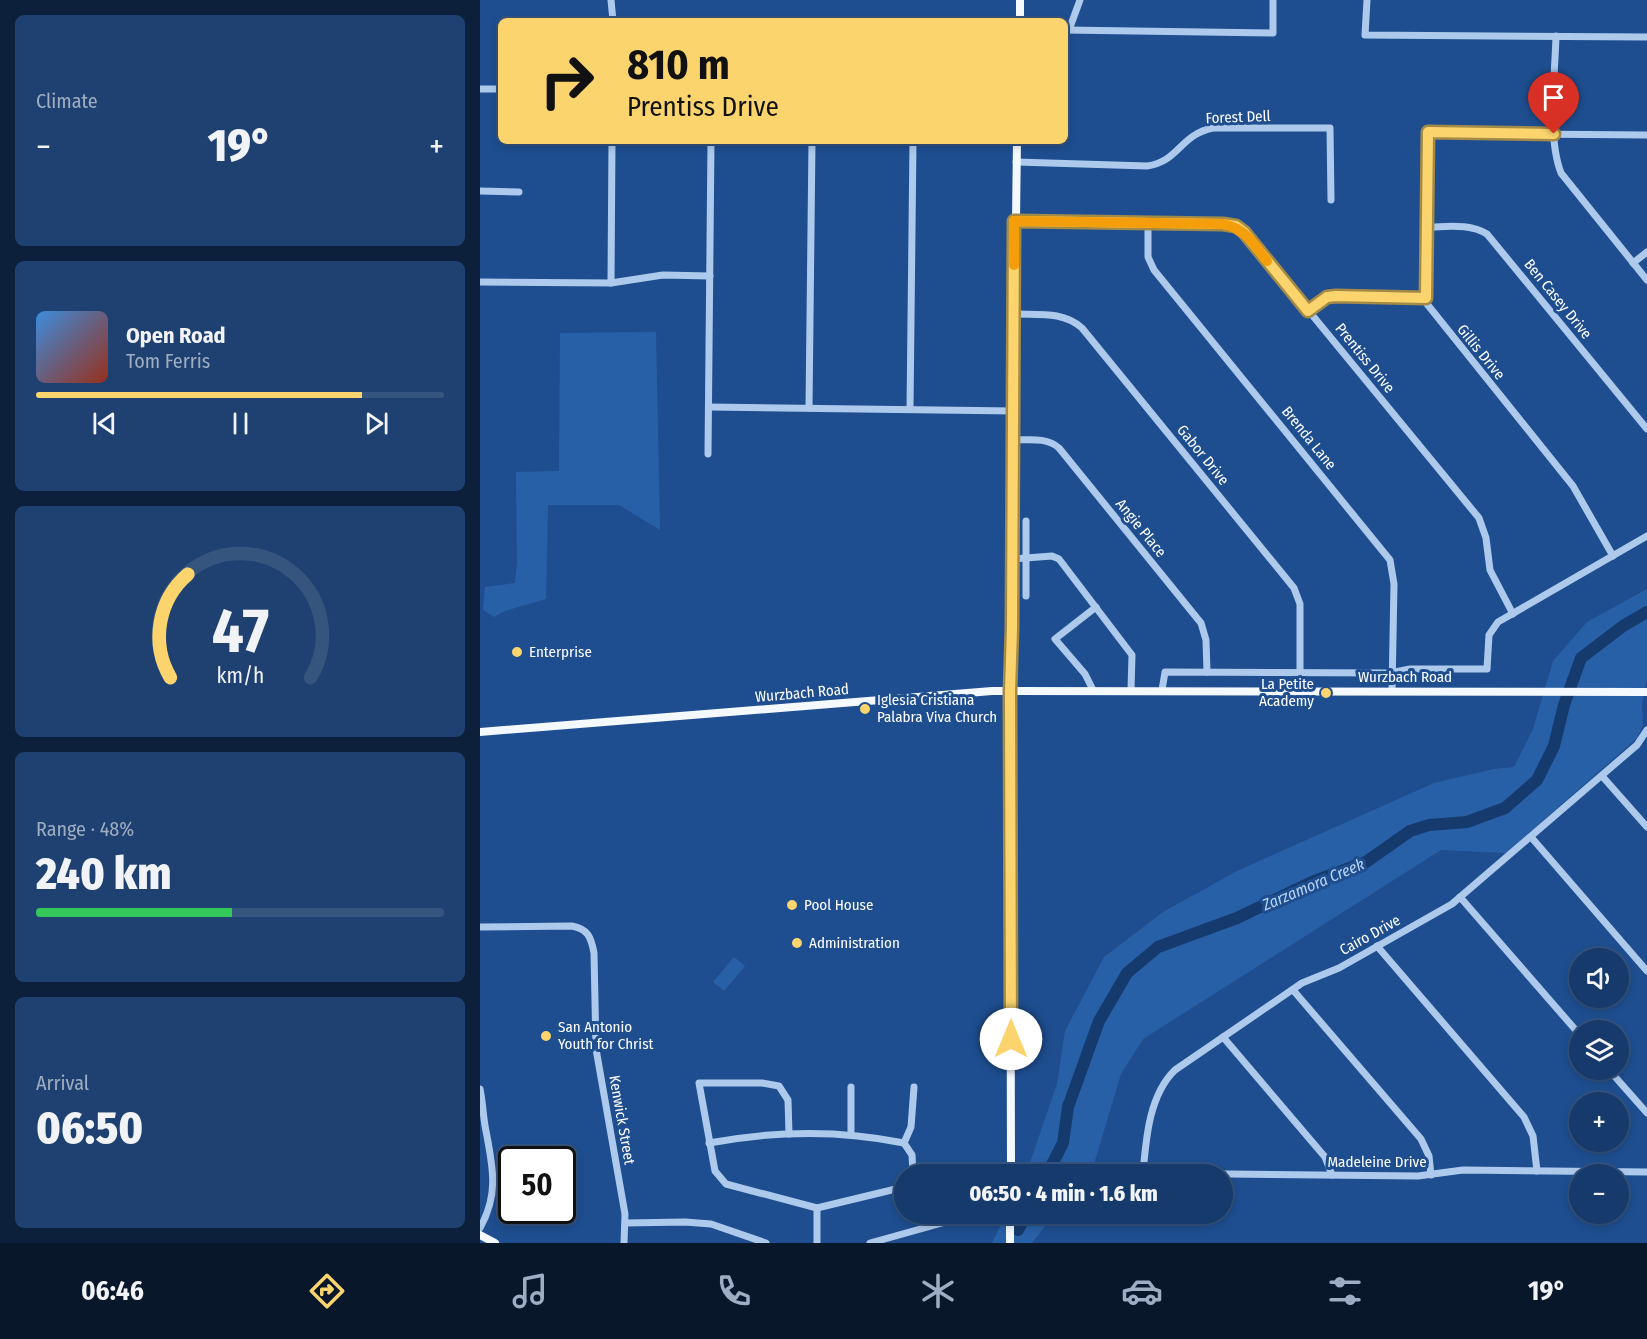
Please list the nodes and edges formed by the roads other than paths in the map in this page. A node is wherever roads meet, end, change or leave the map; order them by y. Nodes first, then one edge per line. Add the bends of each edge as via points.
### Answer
1 (611, 0) edge
2 (1020, 0) edge
3 (1080, 0) edge
4 (1273, 0) edge
5 (1367, 0) edge
6 (613, 18) edge
7 (1020, 18) edge
8 (1068, 28) edge
9 (1068, 30) edge
10 (1556, 36) junction
11 (1647, 36) edge
12 (480, 88) edge
13 (498, 89) edge
14 (1554, 134) junction
15 (1647, 135) edge
16 (612, 144) edge
17 (711, 144) edge
18 (812, 144) edge
19 (913, 144) edge
20 (1017, 144) edge
21 (1016, 162) junction
22 (480, 191) edge
23 (519, 192) dead end
24 (1331, 200) dead end
25 (1014, 221) junction
26 (1148, 222) junction
27 (1426, 227) junction
28 (1647, 252) edge
29 (1633, 263) junction
30 (710, 276) junction
31 (1647, 280) edge
32 (480, 282) edge
33 (611, 283) junction
34 (1426, 298) junction
35 (1308, 311) junction
36 (1014, 315) junction
37 (709, 407) junction
38 (809, 408) junction
39 (910, 409) junction
40 (1014, 411) junction
41 (1647, 429) edge
42 (1014, 440) junction
43 (708, 454) dead end
44 (1026, 521) dead end
45 (1647, 536) edge
46 (1614, 555) junction
47 (1012, 559) junction
48 (1027, 559) junction
49 (1026, 596) dead end
50 (1096, 608) junction
51 (1513, 614) junction
52 (1207, 672) junction
53 (1300, 673) junction
54 (1392, 673) junction
55 (1094, 690) junction
56 (1131, 690) junction
57 (1162, 690) junction
58 (1010, 691) junction
59 (1392, 691) junction
60 (1647, 692) edge
61 (1647, 730) edge
62 (480, 732) edge
63 (1602, 776) junction
64 (1647, 827) edge
65 (1531, 837) junction
66 (1460, 897) junction
67 (480, 927) edge
68 (1377, 946) junction
69 (1647, 971) edge
70 (1293, 990) junction
71 (1569, 1022) edge
72 (1223, 1037) junction
73 (1618, 1080) edge
74 (851, 1087) dead end
75 (914, 1087) dead end
76 (480, 1089) edge
77 (1647, 1113) edge
78 (789, 1134) junction
79 (851, 1135) junction
80 (709, 1143) junction
81 (904, 1143) junction
82 (912, 1164) edge
83 (1011, 1164) edge
84 (1144, 1164) edge
85 (1537, 1171) junction
86 (1647, 1172) edge
87 (1233, 1174) edge
88 (1332, 1175) junction
89 (1431, 1175) junction
90 (894, 1189) edge
91 (817, 1208) junction
92 (626, 1223) junction
93 (938, 1224) edge
94 (1010, 1224) edge
95 (480, 1228) edge
96 (480, 1235) edge
97 (495, 1243) edge
98 (624, 1243) edge
99 (766, 1243) edge
100 (816, 1243) edge
101 (870, 1243) edge
102 (1010, 1243) edge

1 - 6 street
2 - 7 main road
3 - 8 street
4 - 9 street via 1273,33
5 - 10 street via 1365,35
10 - 11 street
10 - 14 street
12 - 13 street
14 - 15 street
14 - 27 street, Gillis Drive via 1428,132
14 - 29 street via 1555,155 1565,180
16 - 33 street
17 - 30 street
18 - 38 street
19 - 39 street
20 - 21 main road
21 - 24 street, Forest Dell via 1147,166 1169,159 1188,138 1202,130 1330,128
21 - 25 main road
22 - 23 street
25 - 26 street, Prentiss Drive
25 - 36 main road
26 - 35 street, Prentiss Drive via 1236,226
26 - 54 street, Brenda Lane via 1148,257 1154,270 1390,560 1394,584
27 - 34 street, Gillis Drive
27 - 41 street, Ben Casey Drive via 1468,227 1487,234
28 - 29 street
29 - 31 street
30 - 33 street via 663,275
30 - 37 street
32 - 33 street
34 - 35 street via 1336,296 1327,297
34 - 46 street, Gillis Drive via 1431,312 1573,486
35 - 51 street, Prentiss Drive via 1479,518 1490,570
36 - 40 main road
36 - 53 street, Gabor Drive via 1064,316 1082,328 1294,588 1300,604
37 - 38 street
37 - 43 street
38 - 39 street
39 - 40 street
40 - 42 main road
42 - 47 main road
42 - 52 street, Angie Place via 1043,440 1059,448 1201,623
44 - 48 street
45 - 46 street
46 - 51 street
47 - 48 street
47 - 58 main road
48 - 49 street
48 - 50 street via 1059,559
50 - 55 street via 1055,639
50 - 56 street via 1132,655
51 - 54 street, Wurzbach Road via 1498,622 1489,635 1487,669 1410,669
52 - 53 street, Wurzbach Road
52 - 57 street, Wurzbach Road via 1165,672
53 - 54 street, Wurzbach Road
54 - 59 street, Brenda Lane
55 - 56 main road, Wurzbach Road
55 - 58 main road, Wurzbach Road
56 - 57 main road, Wurzbach Road
57 - 59 main road, Wurzbach Road
58 - 62 main road, Wurzbach Road
58 - 83 main road
59 - 60 main road, Wurzbach Road
61 - 63 street, Cairo Drive via 1637,745
63 - 64 street
63 - 65 street, Cairo Drive
65 - 66 street, Cairo Drive
65 - 69 street
66 - 68 street, Cairo Drive
66 - 71 street
67 - 92 street, Kenwick Street via 572,926 586,932 592,941 597,1058
68 - 70 street, Cairo Drive
68 - 85 street via 1524,1117 1533,1136
70 - 72 street, Cairo Drive
70 - 89 street via 1421,1139 1429,1156
72 - 84 street, Cairo Drive via 1175,1070 1162,1086 1156,1098
72 - 88 street via 1325,1157
73 - 77 street
74 - 79 street
75 - 81 street via 911,1127
76 - 95 street via 494,1175 492,1199
78 - 79 street
78 - 80 street via 749,1135
78 - 80 street via 788,1101 779,1086 699,1083
79 - 81 street
80 - 91 street via 715,1172 726,1184
81 - 82 street
85 - 86 street, Madeleine Drive
85 - 89 street, Madeleine Drive via 1463,1170
87 - 88 street, Madeleine Drive
88 - 89 street, Madeleine Drive
90 - 91 street
91 - 100 street
92 - 98 street, Kenwick Street
92 - 99 street via 711,1224
93 - 101 street
94 - 102 main road
96 - 97 main road

